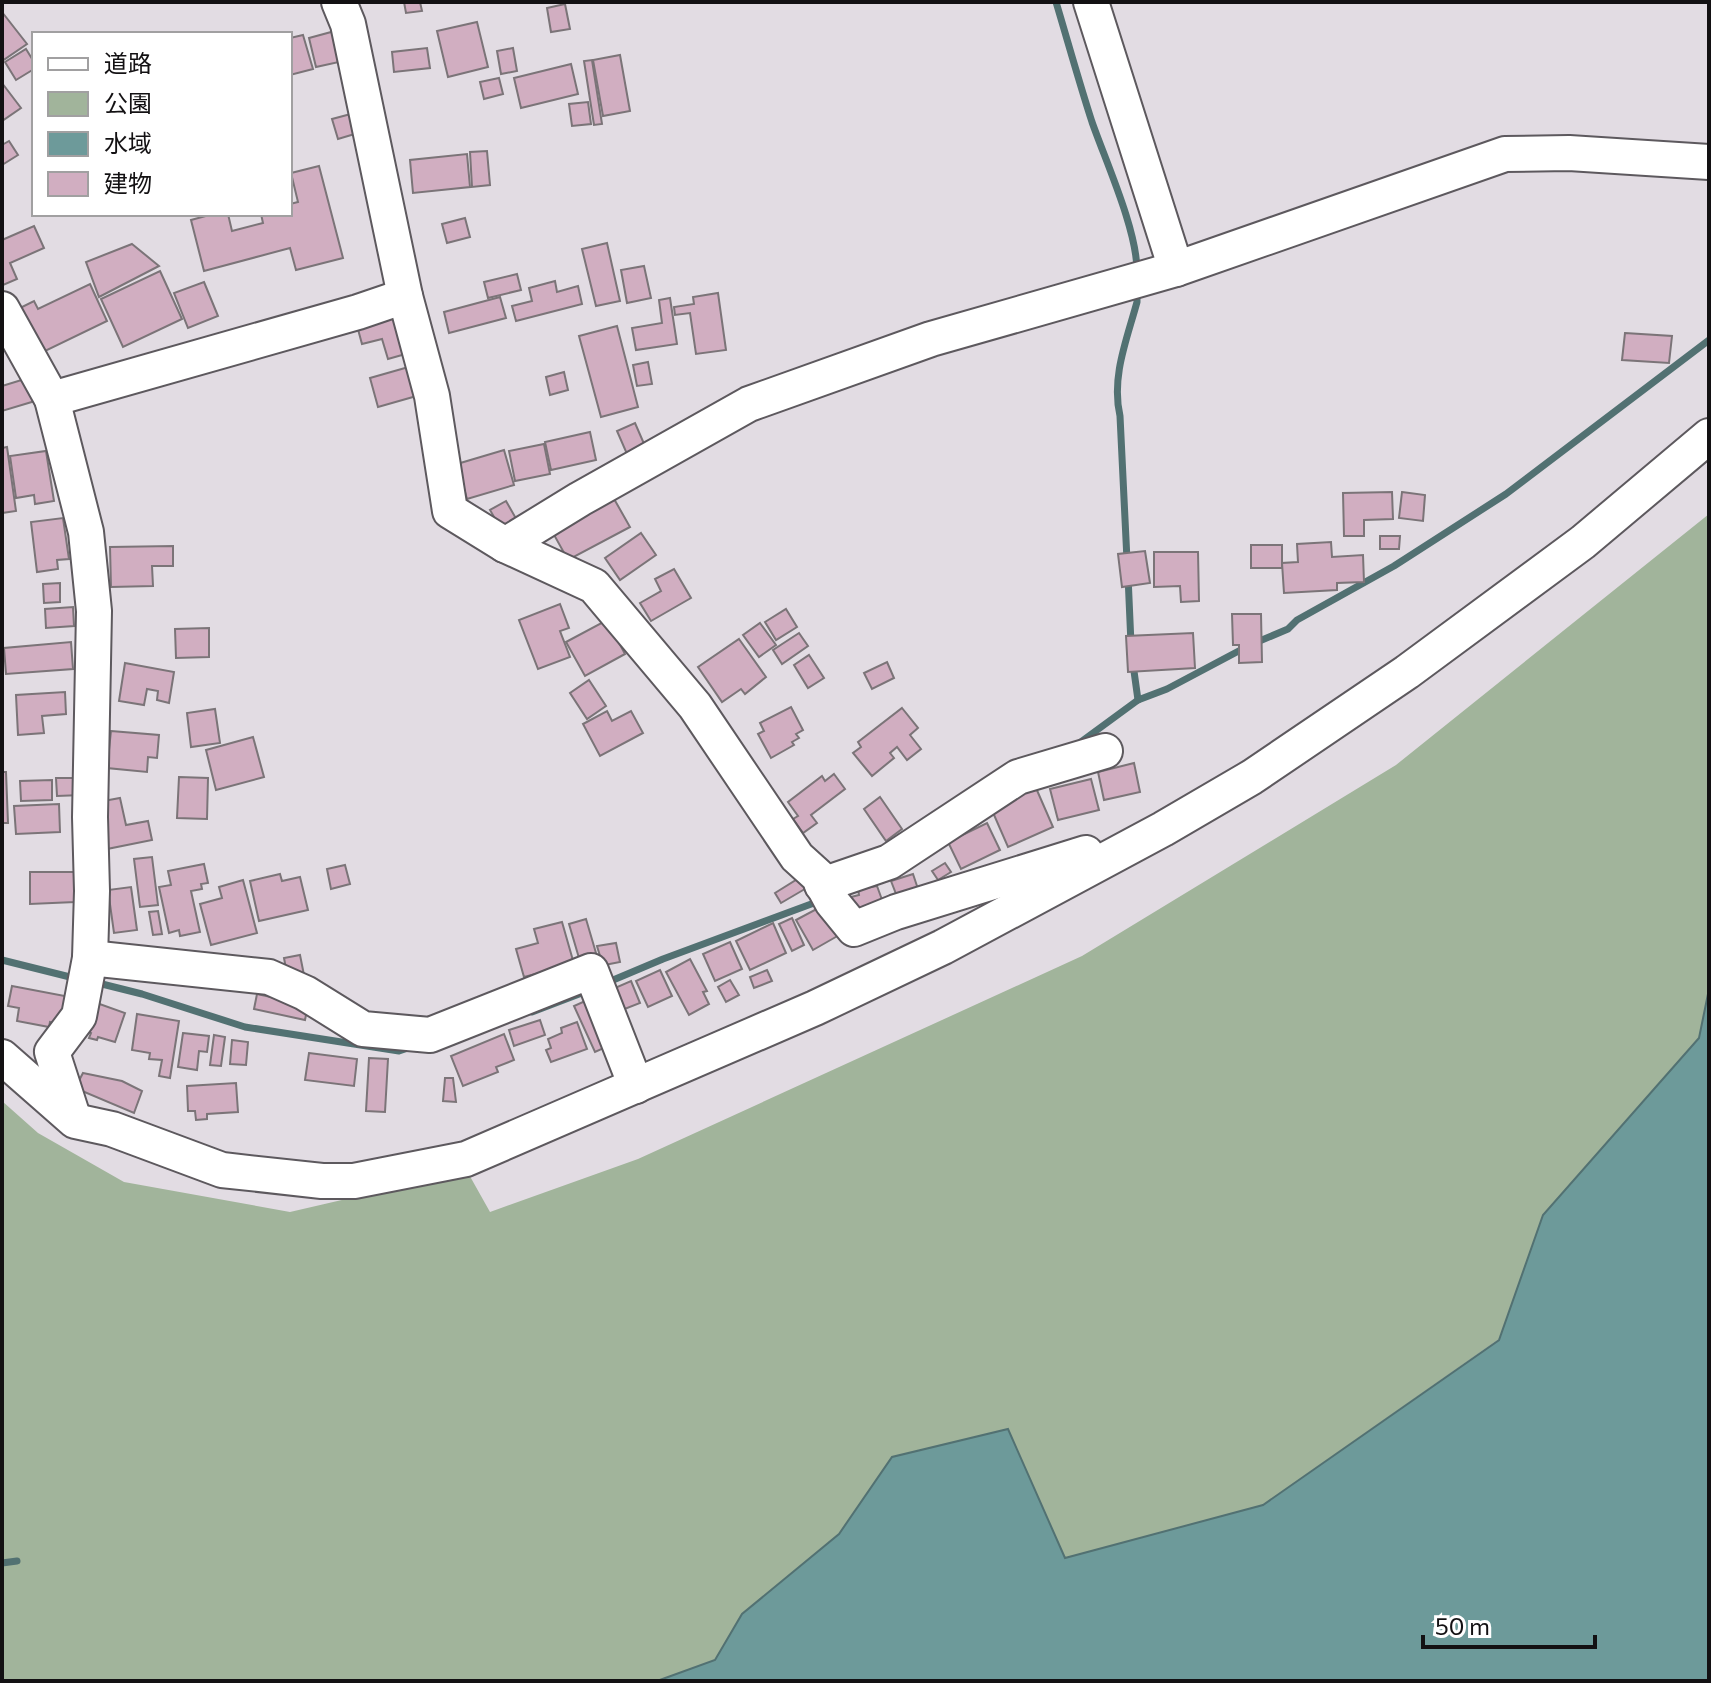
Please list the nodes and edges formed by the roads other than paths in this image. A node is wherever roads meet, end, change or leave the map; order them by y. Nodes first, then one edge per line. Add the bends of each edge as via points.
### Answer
1 (339, 2) edge
2 (1091, 2) edge
3 (1709, 162) edge
4 (1176, 269) junction
5 (405, 296) junction
6 (2, 309) edge
7 (52, 399) junction
8 (1709, 436) edge
9 (505, 545) junction
10 (1105, 751) dead end
11 (1163, 829) junction
12 (822, 885) junction
13 (90, 958) junction
14 (2, 1057) edge
15 (636, 1086) junction
16 (75, 1121) junction

1 - 5 street
2 - 4 street
3 - 4 street via 1505,154
4 - 9 street via 931,339 749,404
5 - 7 street
5 - 9 street via 432,396 450,511
6 - 7 street
7 - 13 street via 86,532 94,611
8 - 11 street via 1583,542 1407,672 1252,777
9 - 12 street via 594,586 695,706 797,857
10 - 12 street via 1018,777 889,862
11 - 12 street via 854,929
11 - 15 street via 943,947
13 - 15 street via 269,977 363,1029 430,1035 591,971
13 - 16 street via 79,1016 52,1052
14 - 16 street
15 - 16 street via 466,1159 354,1181 222,1170 112,1129

